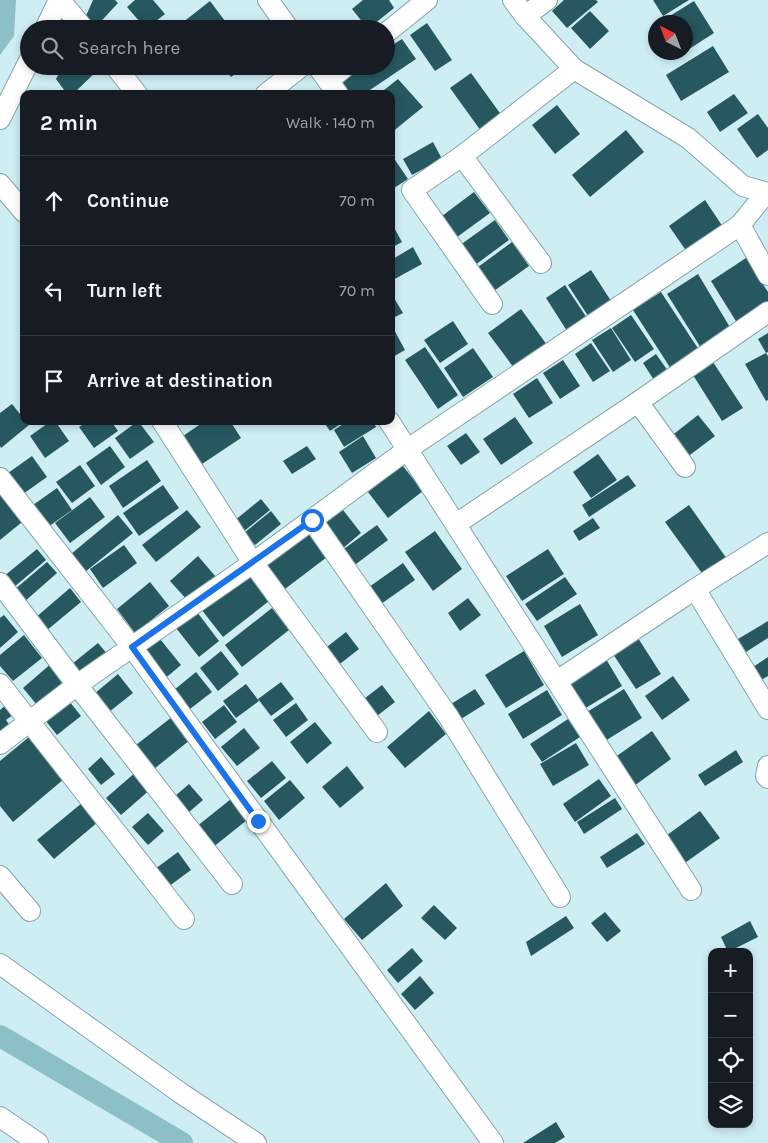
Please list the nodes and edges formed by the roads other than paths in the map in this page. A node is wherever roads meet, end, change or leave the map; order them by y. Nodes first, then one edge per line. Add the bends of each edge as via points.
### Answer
1 (60, 0) edge
2 (268, 0) edge
3 (427, 0) edge
4 (513, 0) edge
5 (547, 0) edge
6 (525, 16) junction
7 (50, 20) edge
8 (77, 20) edge
9 (282, 20) edge
10 (395, 27) edge
11 (574, 69) junction
12 (22, 75) edge
13 (122, 75) edge
14 (290, 75) edge
15 (135, 90) edge
16 (271, 90) edge
17 (0, 119) edge
18 (462, 156) junction
19 (0, 184) edge
20 (767, 193) edge
21 (20, 207) edge
22 (740, 225) junction
23 (541, 263) dead end
24 (768, 275) edge
25 (492, 304) dead end
26 (768, 312) edge
27 (638, 402) junction
28 (165, 425) edge
29 (392, 425) edge
30 (408, 449) junction
31 (685, 467) dead end
32 (1, 481) edge
33 (312, 520) junction
34 (456, 524) junction
35 (768, 543) edge
36 (253, 563) junction
37 (0, 583) edge
38 (695, 589) junction
39 (132, 647) junction
40 (557, 681) junction
41 (0, 684) edge
42 (77, 684) junction
43 (768, 709) edge
44 (29, 720) junction
45 (377, 732) dead end
46 (0, 744) edge
47 (768, 766) edge
48 (768, 778) edge
49 (0, 876) edge
50 (232, 884) dead end
51 (691, 890) dead end
52 (560, 897) dead end
53 (30, 911) dead end
54 (184, 919) dead end
55 (0, 964) edge
56 (0, 1117) edge
57 (38, 1143) edge
58 (256, 1143) edge
59 (494, 1143) edge

1 - 7 street
1 - 8 street
2 - 9 street
3 - 10 street
4 - 6 street
5 - 6 street
6 - 11 street
11 - 18 street
11 - 20 street via 688,138 743,186
12 - 17 street
13 - 15 street
14 - 16 street
18 - 23 street
18 - 25 street via 412,190
19 - 21 street
20 - 22 street
22 - 24 street
22 - 30 street
26 - 27 street
27 - 31 street
27 - 34 street
28 - 36 street
29 - 30 street
30 - 33 street
30 - 34 street
32 - 39 street
33 - 36 street
33 - 52 street via 448,716
34 - 40 street
35 - 38 street
36 - 39 street
36 - 45 street
37 - 42 street
38 - 40 street
38 - 43 street
39 - 42 street
39 - 59 street
40 - 51 street
41 - 44 street
42 - 44 street
42 - 50 street
44 - 46 street
44 - 54 street
47 - 48 street
49 - 53 street
55 - 58 street
56 - 57 street

